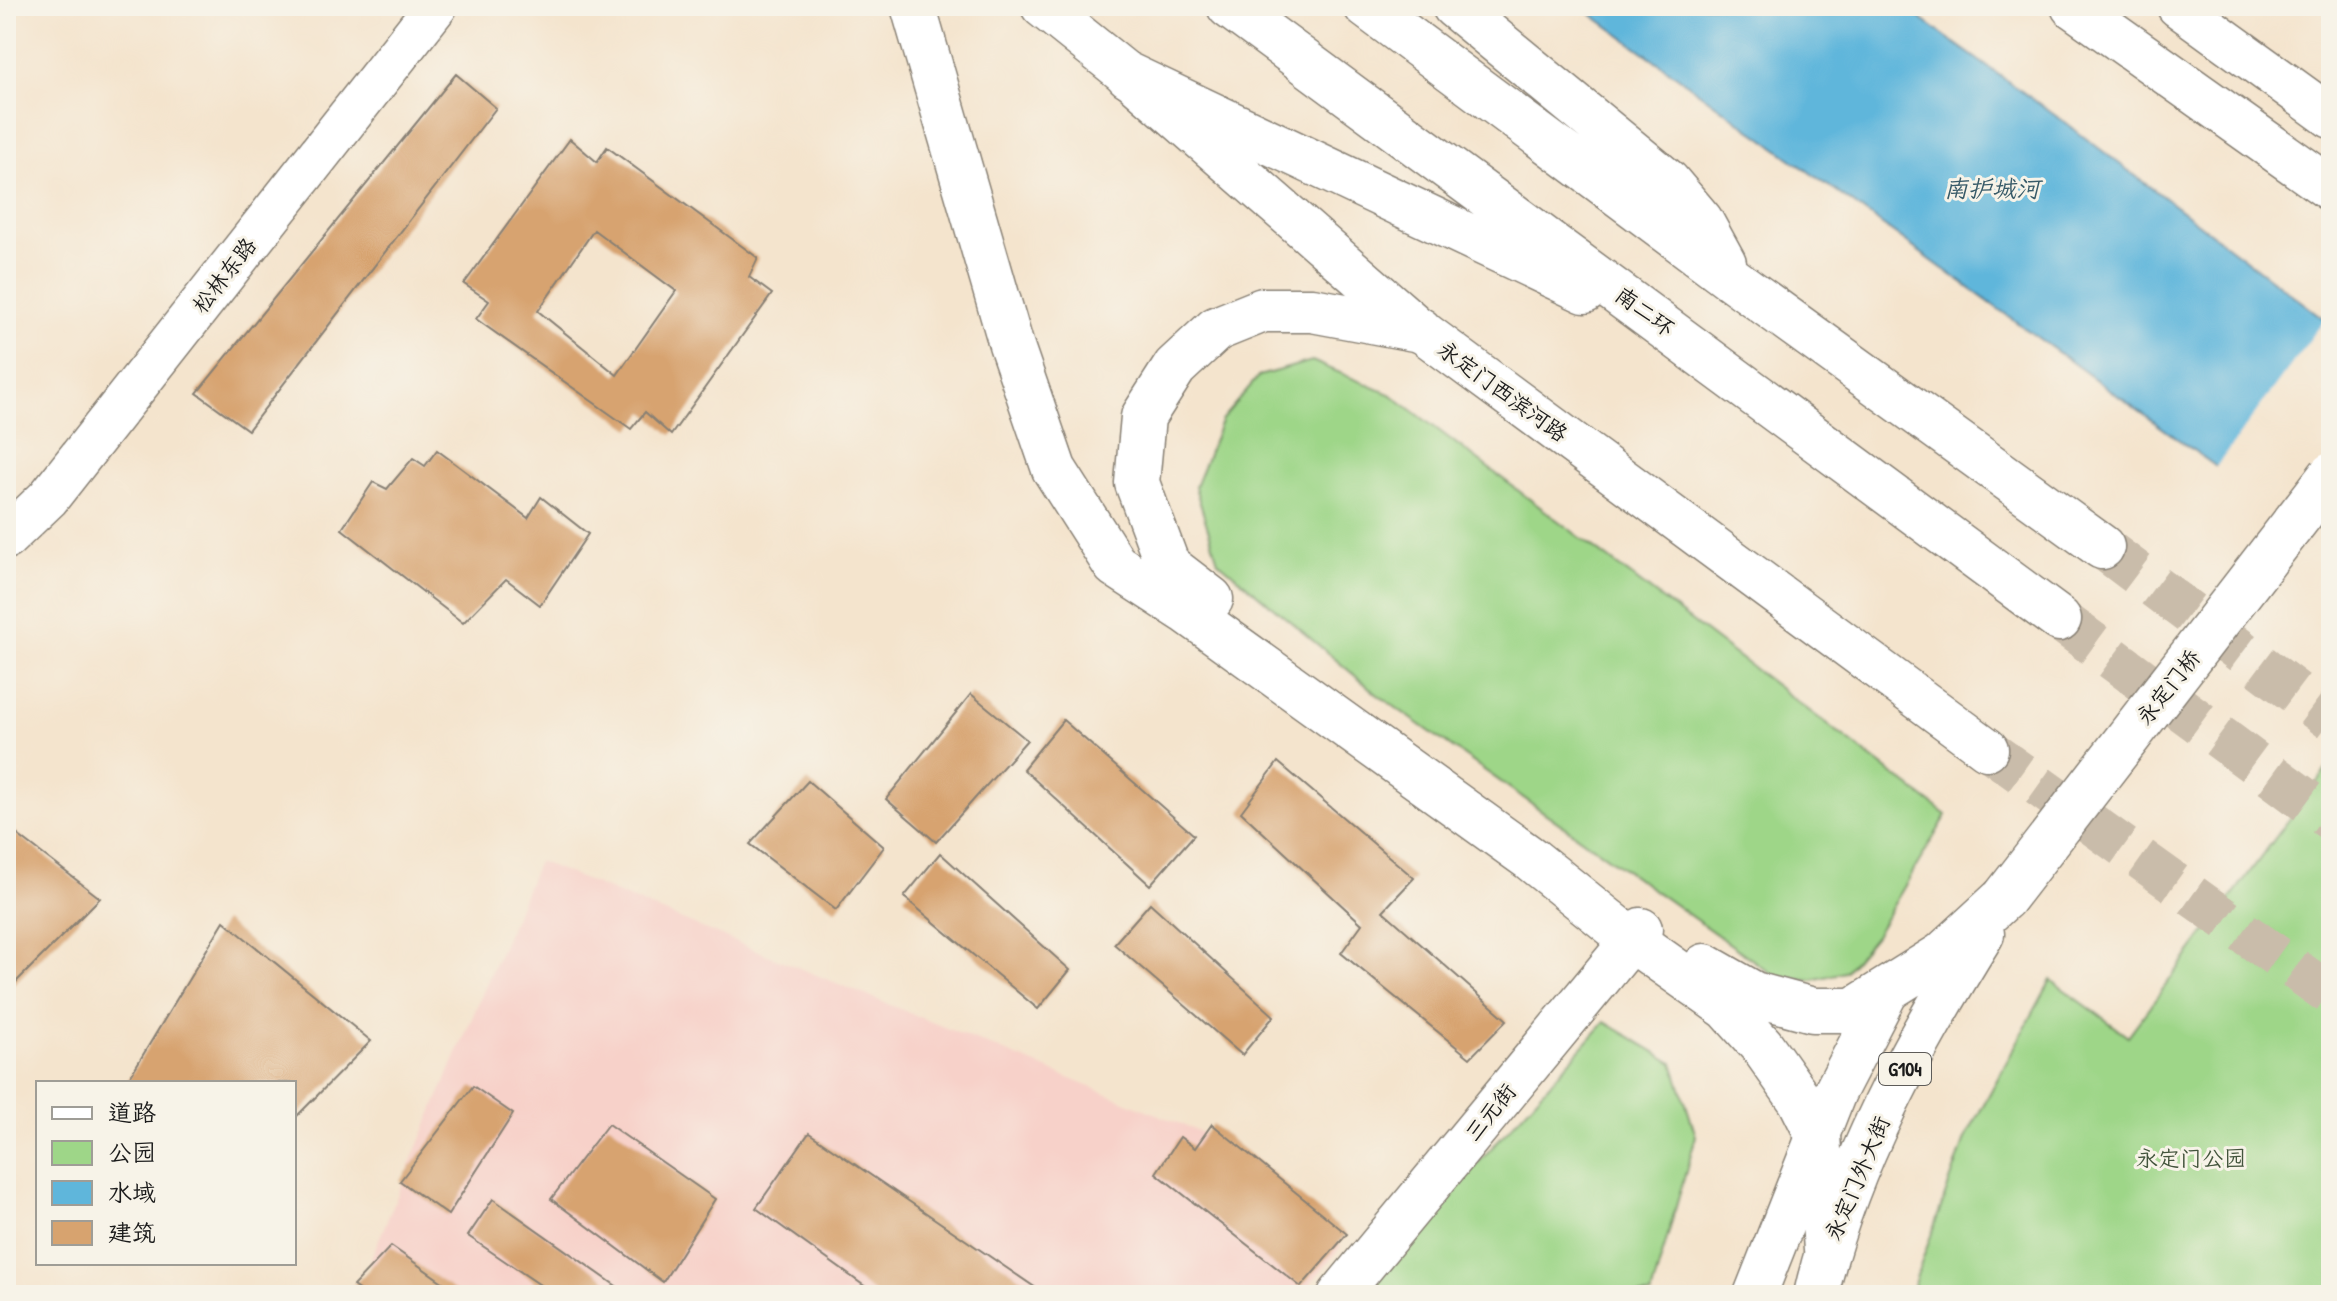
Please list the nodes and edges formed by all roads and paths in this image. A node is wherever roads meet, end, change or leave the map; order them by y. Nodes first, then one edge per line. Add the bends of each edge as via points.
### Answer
1 (436, 6) edge
2 (913, 6) edge
3 (1042, 6) edge
4 (1229, 6) edge
5 (1366, 6) edge
6 (1454, 6) edge
7 (2073, 6) edge
8 (2178, 6) edge
9 (2222, 6) edge
10 (1128, 75) junction
11 (2331, 86) edge
12 (2331, 117) edge
13 (2331, 189) edge
14 (1732, 279) junction
15 (1420, 330) junction
16 (1676, 334) junction
17 (2331, 475) edge
18 (6, 538) edge
19 (2102, 547) tunnel mouth
20 (2059, 619) tunnel mouth
21 (1987, 749) tunnel mouth
22 (2004, 898) junction
23 (1637, 934) junction
24 (1889, 988) junction
25 (1818, 1136) junction
26 (1826, 1250) junction
27 (1339, 1295) edge
28 (1755, 1295) edge
29 (1816, 1295) edge

1 - 18 street, 松林东路 via 48,498
2 - 23 main road via 1011,344 1054,469 1115,565
3 - 10 street, 永定门西滨河路
4 - 16 main road, 南二环
5 - 14 main road
6 - 14 main road via 1668,182 1701,221
7 - 13 main road
8 - 12 street
9 - 11 street
10 - 15 street, 永定门西滨河路
10 - 16 main road
14 - 19 main road
15 - 21 street, 永定门西滨河路
15 - 23 main road via 1312,310 1263,310 1216,329 1175,367 1143,417 1137,483 1156,536 1168,566
16 - 20 main road, 南二环
17 - 22 main road, 永定门桥, bridge
22 - 24 main road via 1942,955
22 - 26 main road, 永定门外大街 / G104 via 1928,1021
23 - 24 main road via 1754,994 1805,1008 1854,1010
23 - 25 main road via 1728,1008 1793,1090
23 - 27 street, 三元街
24 - 25 street
25 - 26 main road
25 - 28 street
26 - 29 main road, 永定门外大街 / G104

